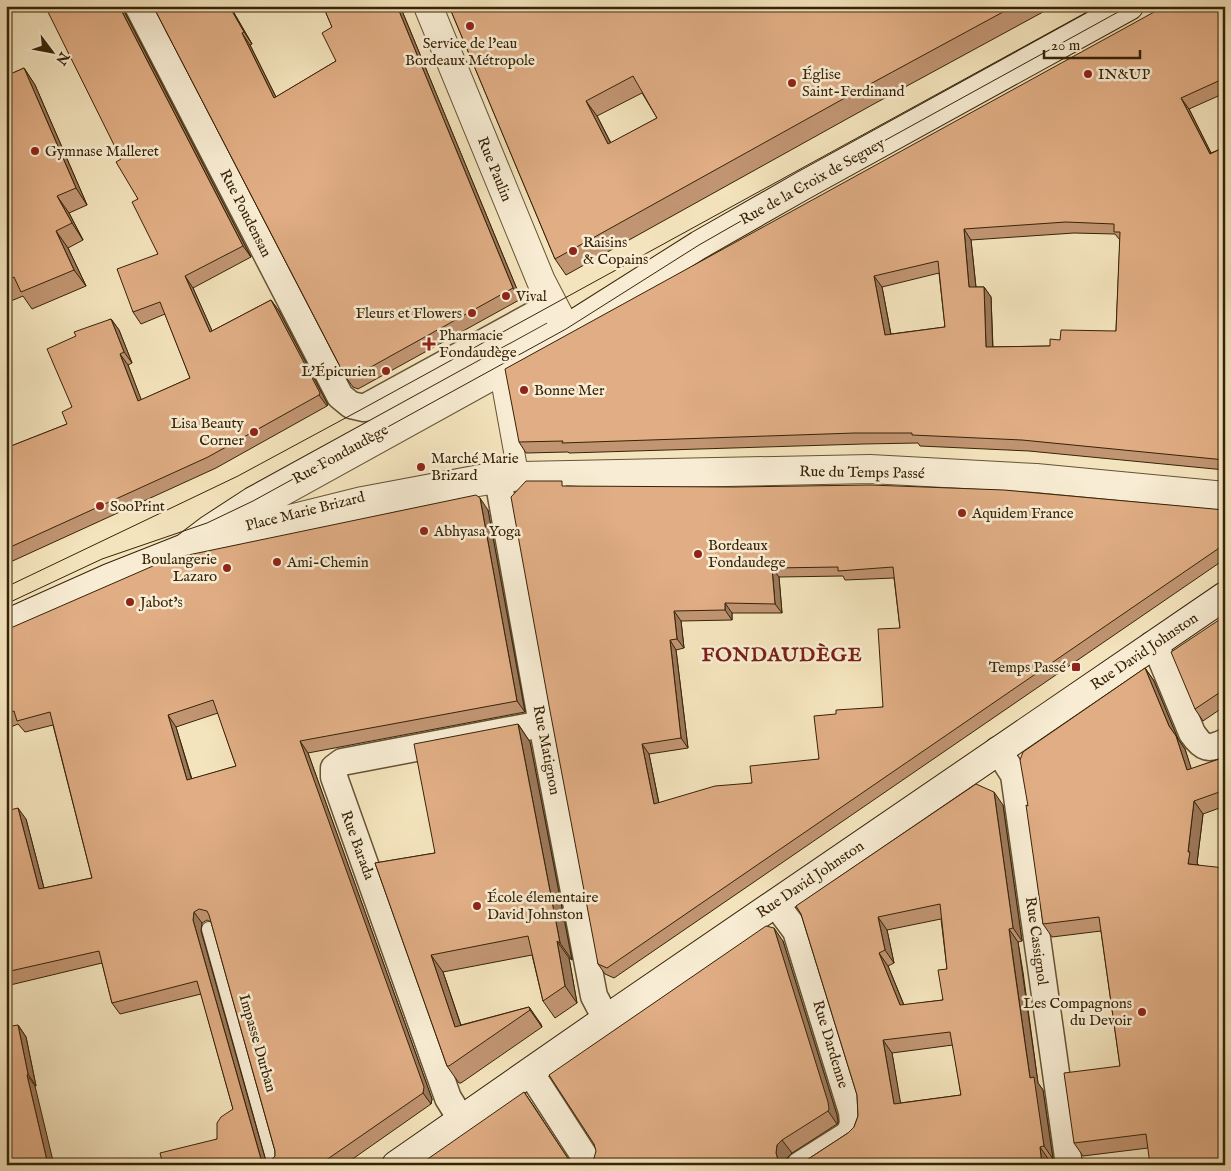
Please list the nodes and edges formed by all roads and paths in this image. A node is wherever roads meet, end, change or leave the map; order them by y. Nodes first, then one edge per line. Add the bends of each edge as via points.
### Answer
1 (138, 6) edge
2 (428, 6) edge
3 (1129, 6) edge
4 (552, 305) junction
5 (566, 329) junction
6 (500, 366) joint
7 (364, 408) joint
8 (497, 475) junction
9 (1225, 496) edge
10 (185, 548) junction
11 (1225, 596) edge
12 (6, 624) edge
13 (1152, 645) junction
14 (542, 724) junction
15 (1225, 742) edge
16 (998, 750) junction
17 (775, 903) junction
18 (209, 929) edge
19 (606, 1018) junction
20 (530, 1072) junction
21 (461, 1119) junction
22 (275, 1165) edge
23 (396, 1165) edge
24 (590, 1165) edge
25 (800, 1165) edge
26 (1069, 1165) edge

1 - 7 street, Rue Poudensan via 340,396 351,405
2 - 4 main road, Rue Paulin
3 - 5 main road, Rue de la Croix de Seguey via 699,245
4 - 5 main road, Rue Paulin
4 - 7 street, Rue Fondaudège
5 - 6 main road, Rue de la Croix de Seguey
6 - 10 main road, Rue Fondaudège via 253,501
8 - 8 street, Place Marie Brizard via 517,468 498,377 234,523 232,527 362,497
8 - 9 main road, Rue du Temps Passé via 870,469 1036,478
8 - 10 main road, Rue Fondaudège
8 - 14 street, Rue Matignon
10 - 12 main road, Rue Fondaudège
11 - 13 main road, Rue David Johnston
13 - 15 street via 1198,741 1204,747 1213,748
13 - 16 main road, Rue David Johnston
14 - 19 street, Rue Matignon via 594,996
14 - 21 street, Rue Barada via 342,762 334,768 334,777 448,1098
16 - 17 main road, Rue David Johnston
16 - 26 street, Rue Cassignol via 1014,775
17 - 19 main road, Rue David Johnston
17 - 25 street, Rue Dardenne via 796,932 852,1112 853,1124 849,1134
18 - 22 lane, Impasse Durban
19 - 20 main road, Rue David Johnston
20 - 21 main road, Rue David Johnston
20 - 24 street
21 - 23 main road, Rue David Johnston

